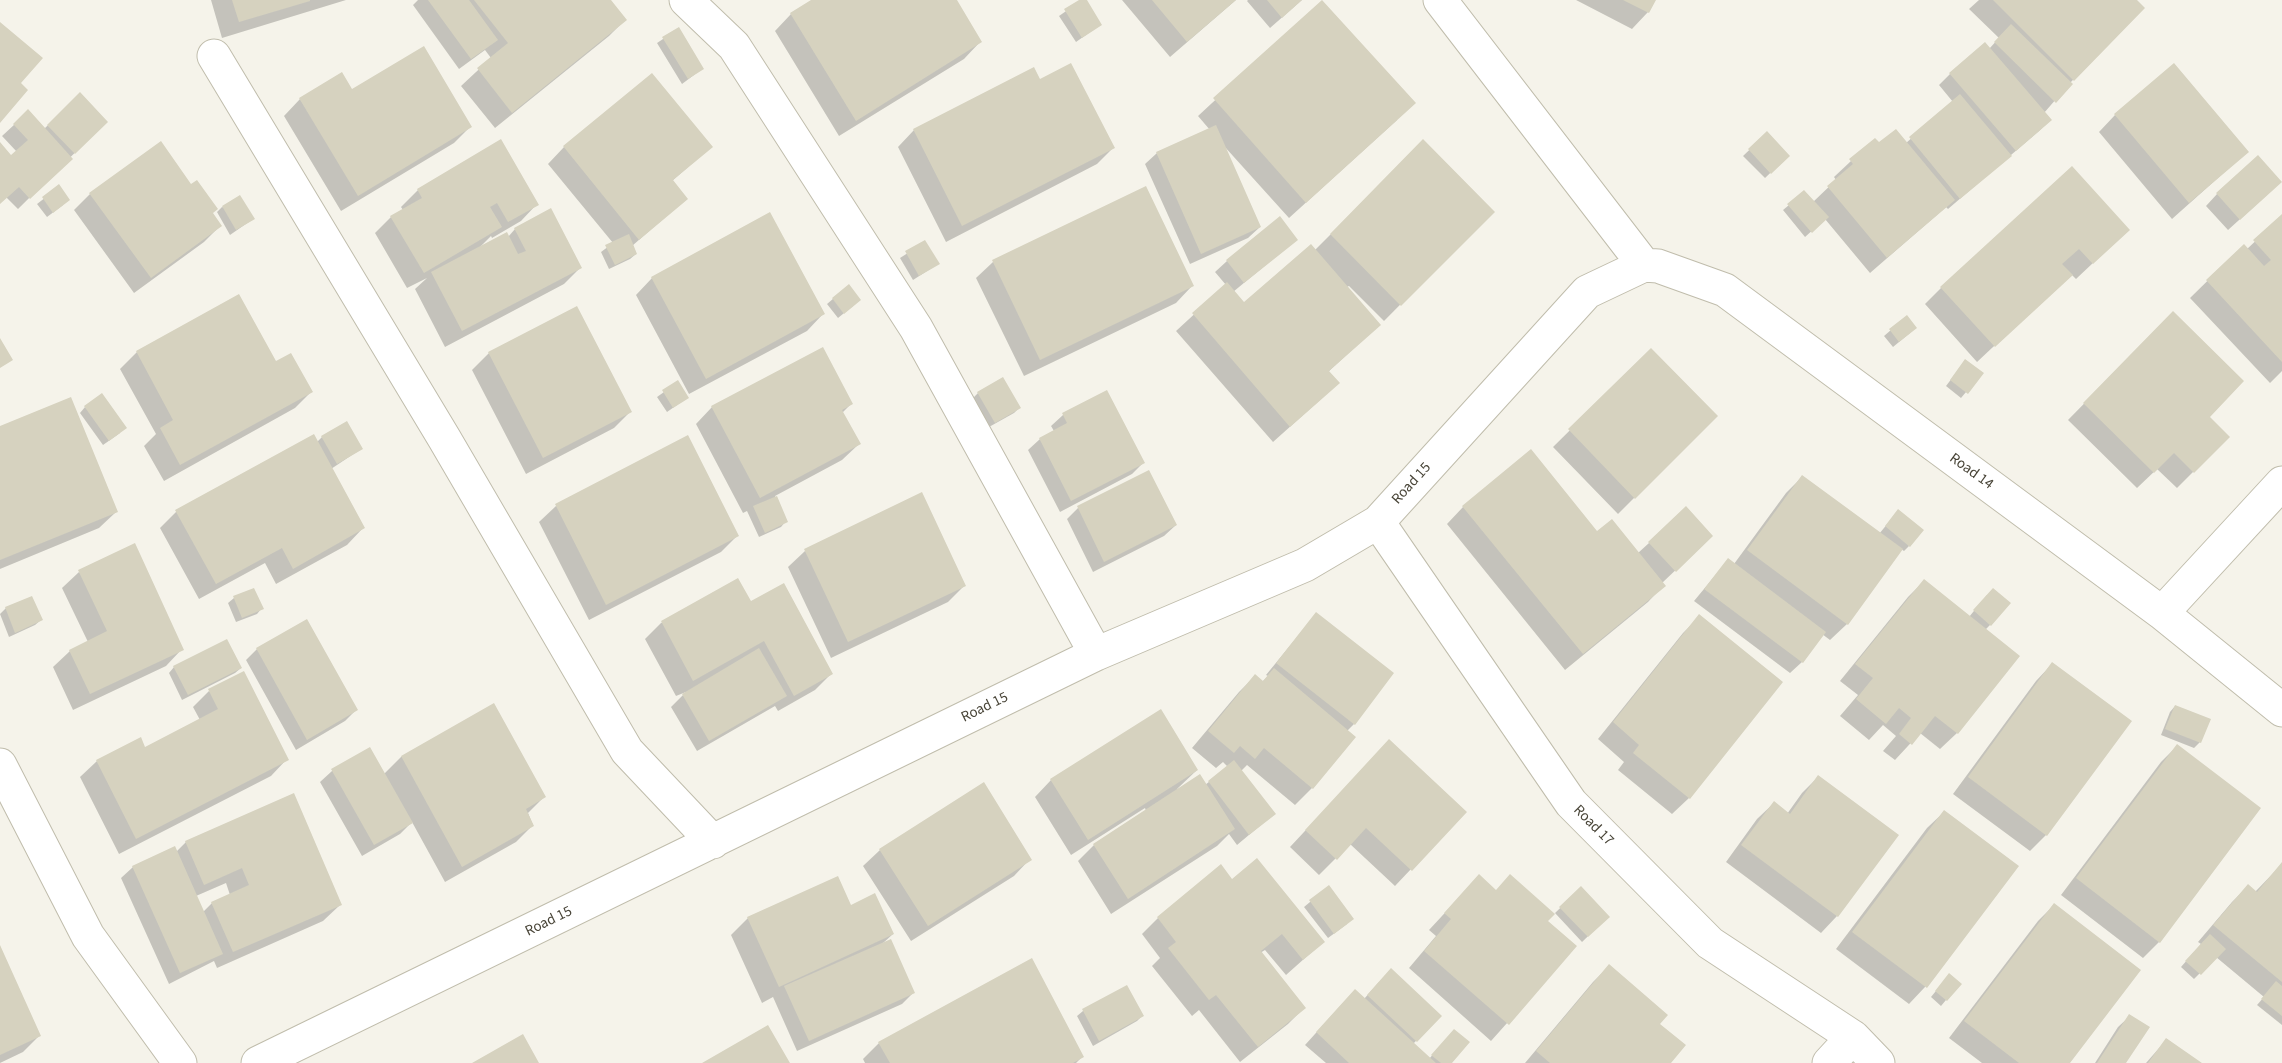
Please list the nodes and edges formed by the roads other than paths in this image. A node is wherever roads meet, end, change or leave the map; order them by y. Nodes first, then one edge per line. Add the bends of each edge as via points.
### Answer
1 (686, 0) edge
2 (1440, 0) edge
3 (214, 56) dead end
4 (1644, 265) junction
5 (2282, 483) edge
6 (1378, 522) junction
7 (2162, 613) junction
8 (1096, 654) junction
9 (2282, 710) edge
10 (0, 765) edge
11 (713, 842) junction
12 (1853, 1037) junction
13 (180, 1063) edge
14 (258, 1063) edge
15 (1828, 1063) edge
16 (1878, 1063) edge

1 - 8 street via 734,46 916,328
2 - 4 street
3 - 11 street via 627,751
4 - 6 street, Road 15 via 1587,292
4 - 7 street, Road 14 via 1658,266 1725,290
5 - 7 street
6 - 8 street, Road 15 via 1305,565
6 - 12 street, Road 17 via 1571,803 1710,943
7 - 9 street, Road 14
8 - 11 street, Road 15
10 - 13 street via 88,936
11 - 14 street, Road 15
12 - 15 street
12 - 16 street, Road 17

